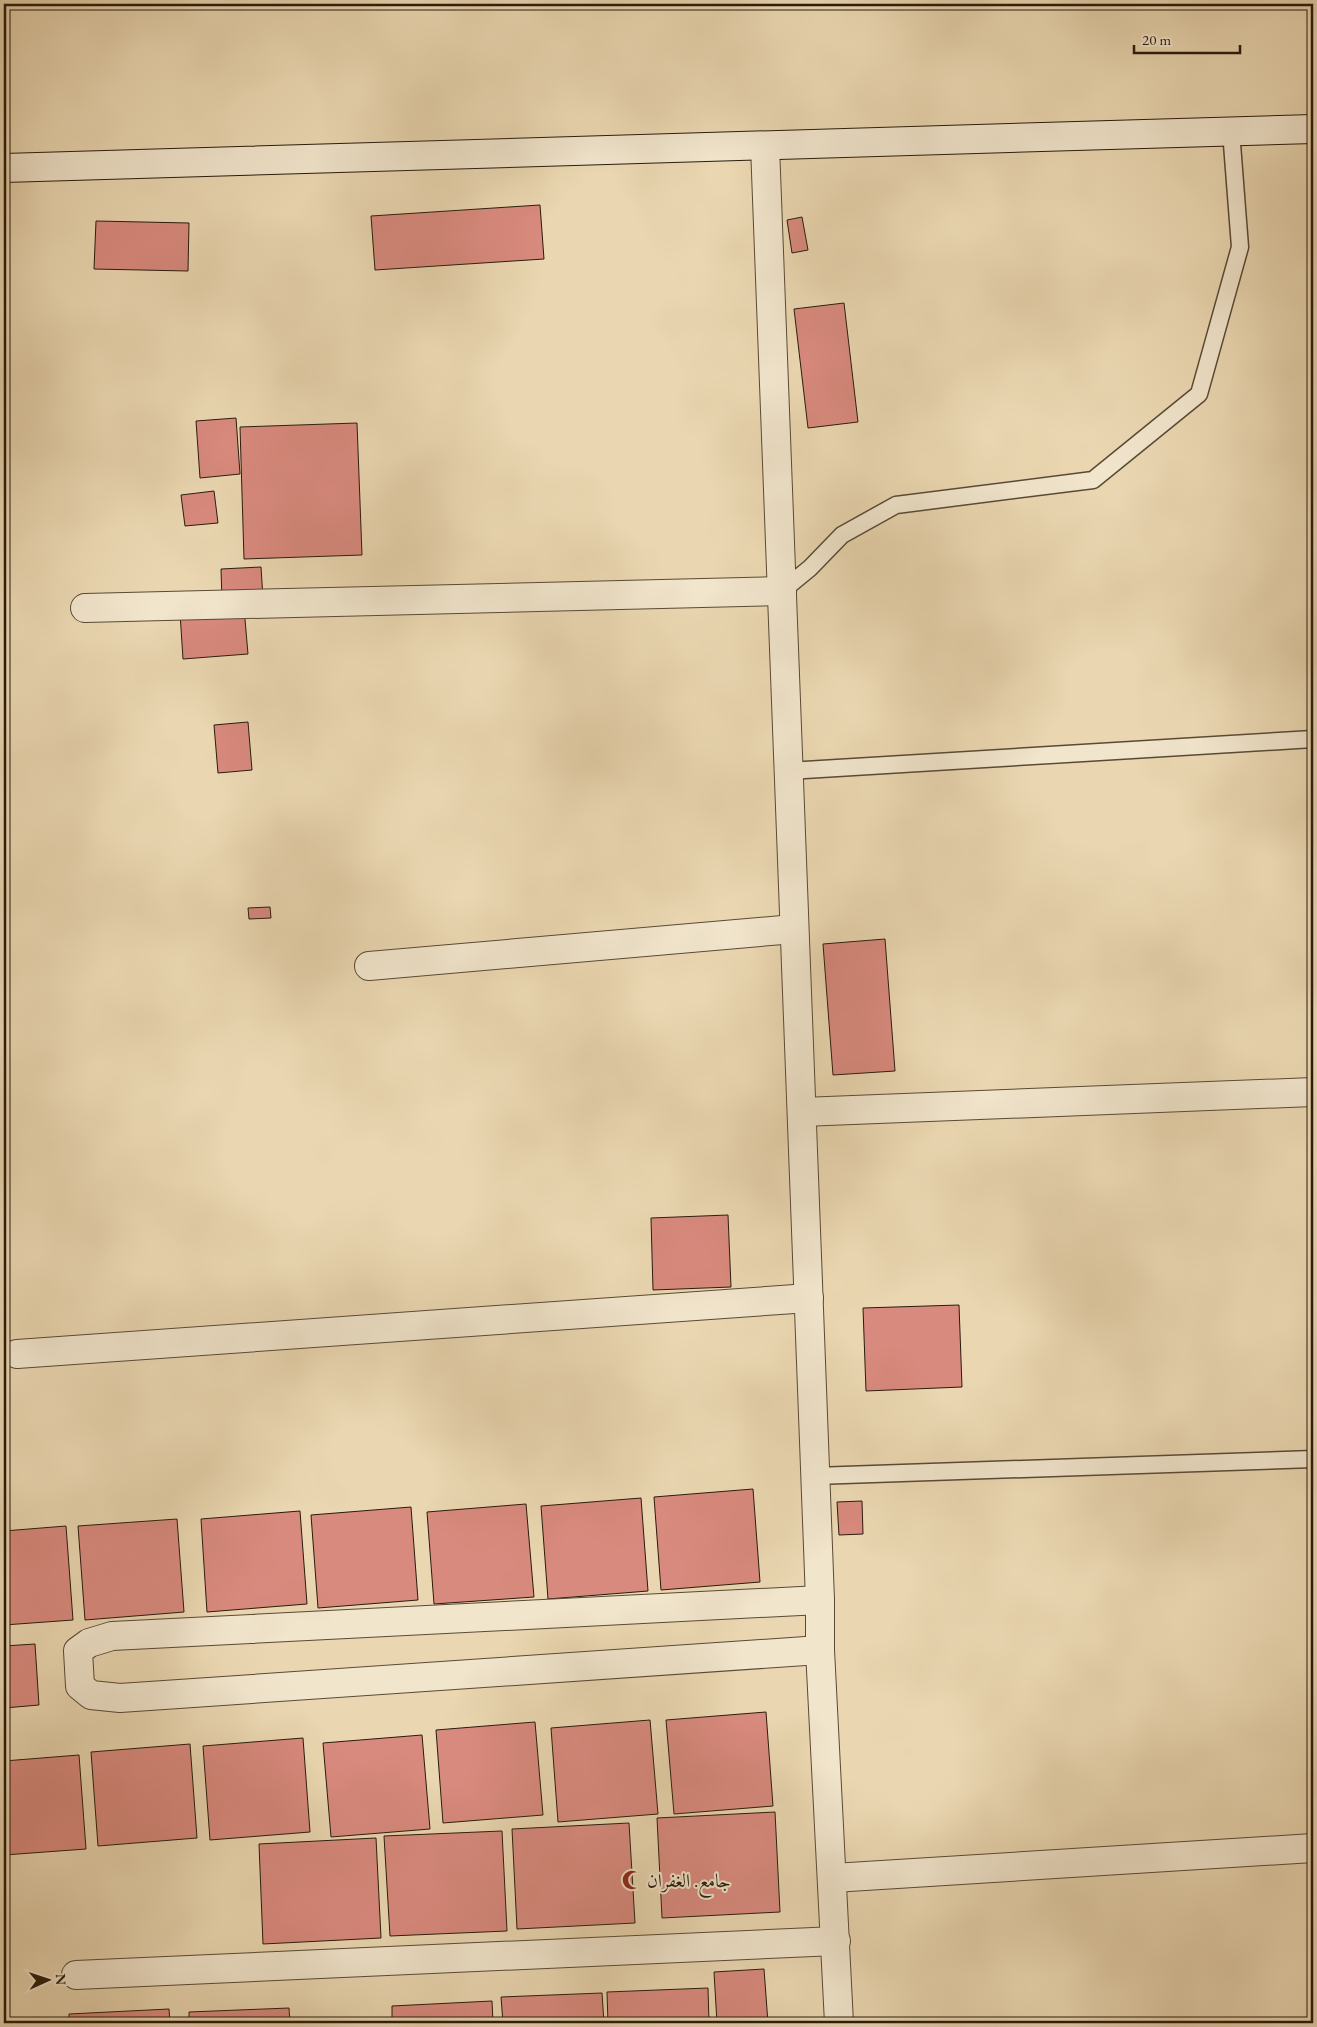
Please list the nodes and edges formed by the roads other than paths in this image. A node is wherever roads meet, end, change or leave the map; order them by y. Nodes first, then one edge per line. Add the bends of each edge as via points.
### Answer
1 (1313, 129) edge
2 (1231, 131) junction
3 (765, 146) junction
4 (4, 168) edge
5 (782, 591) junction
6 (84, 608) dead end
7 (1313, 739) edge
8 (788, 772) junction
9 (794, 929) junction
10 (369, 966) dead end
11 (1313, 1092) edge
12 (802, 1112) junction
13 (809, 1298) junction
14 (17, 1354) dead end
15 (1313, 1459) edge
16 (815, 1476) junction
17 (820, 1600) junction
18 (820, 1650) junction
19 (1313, 1848) edge
20 (833, 1878) junction
21 (836, 1940) junction
22 (76, 1975) dead end
23 (839, 2023) edge

1 - 2 street
2 - 3 street
2 - 5 lane via 1240,246 1199,394 1093,480 896,505 842,535
3 - 4 street
3 - 5 street
5 - 6 street
5 - 8 street
7 - 8 lane
8 - 9 street
9 - 10 street
9 - 12 street
11 - 12 street
12 - 13 street
13 - 14 street
13 - 16 street
15 - 16 lane
16 - 17 street
17 - 18 street
17 - 18 street via 112,1636 89,1643 78,1651 80,1686 91,1695 120,1698
18 - 20 street
19 - 20 street
20 - 21 street
21 - 22 street
21 - 23 street

